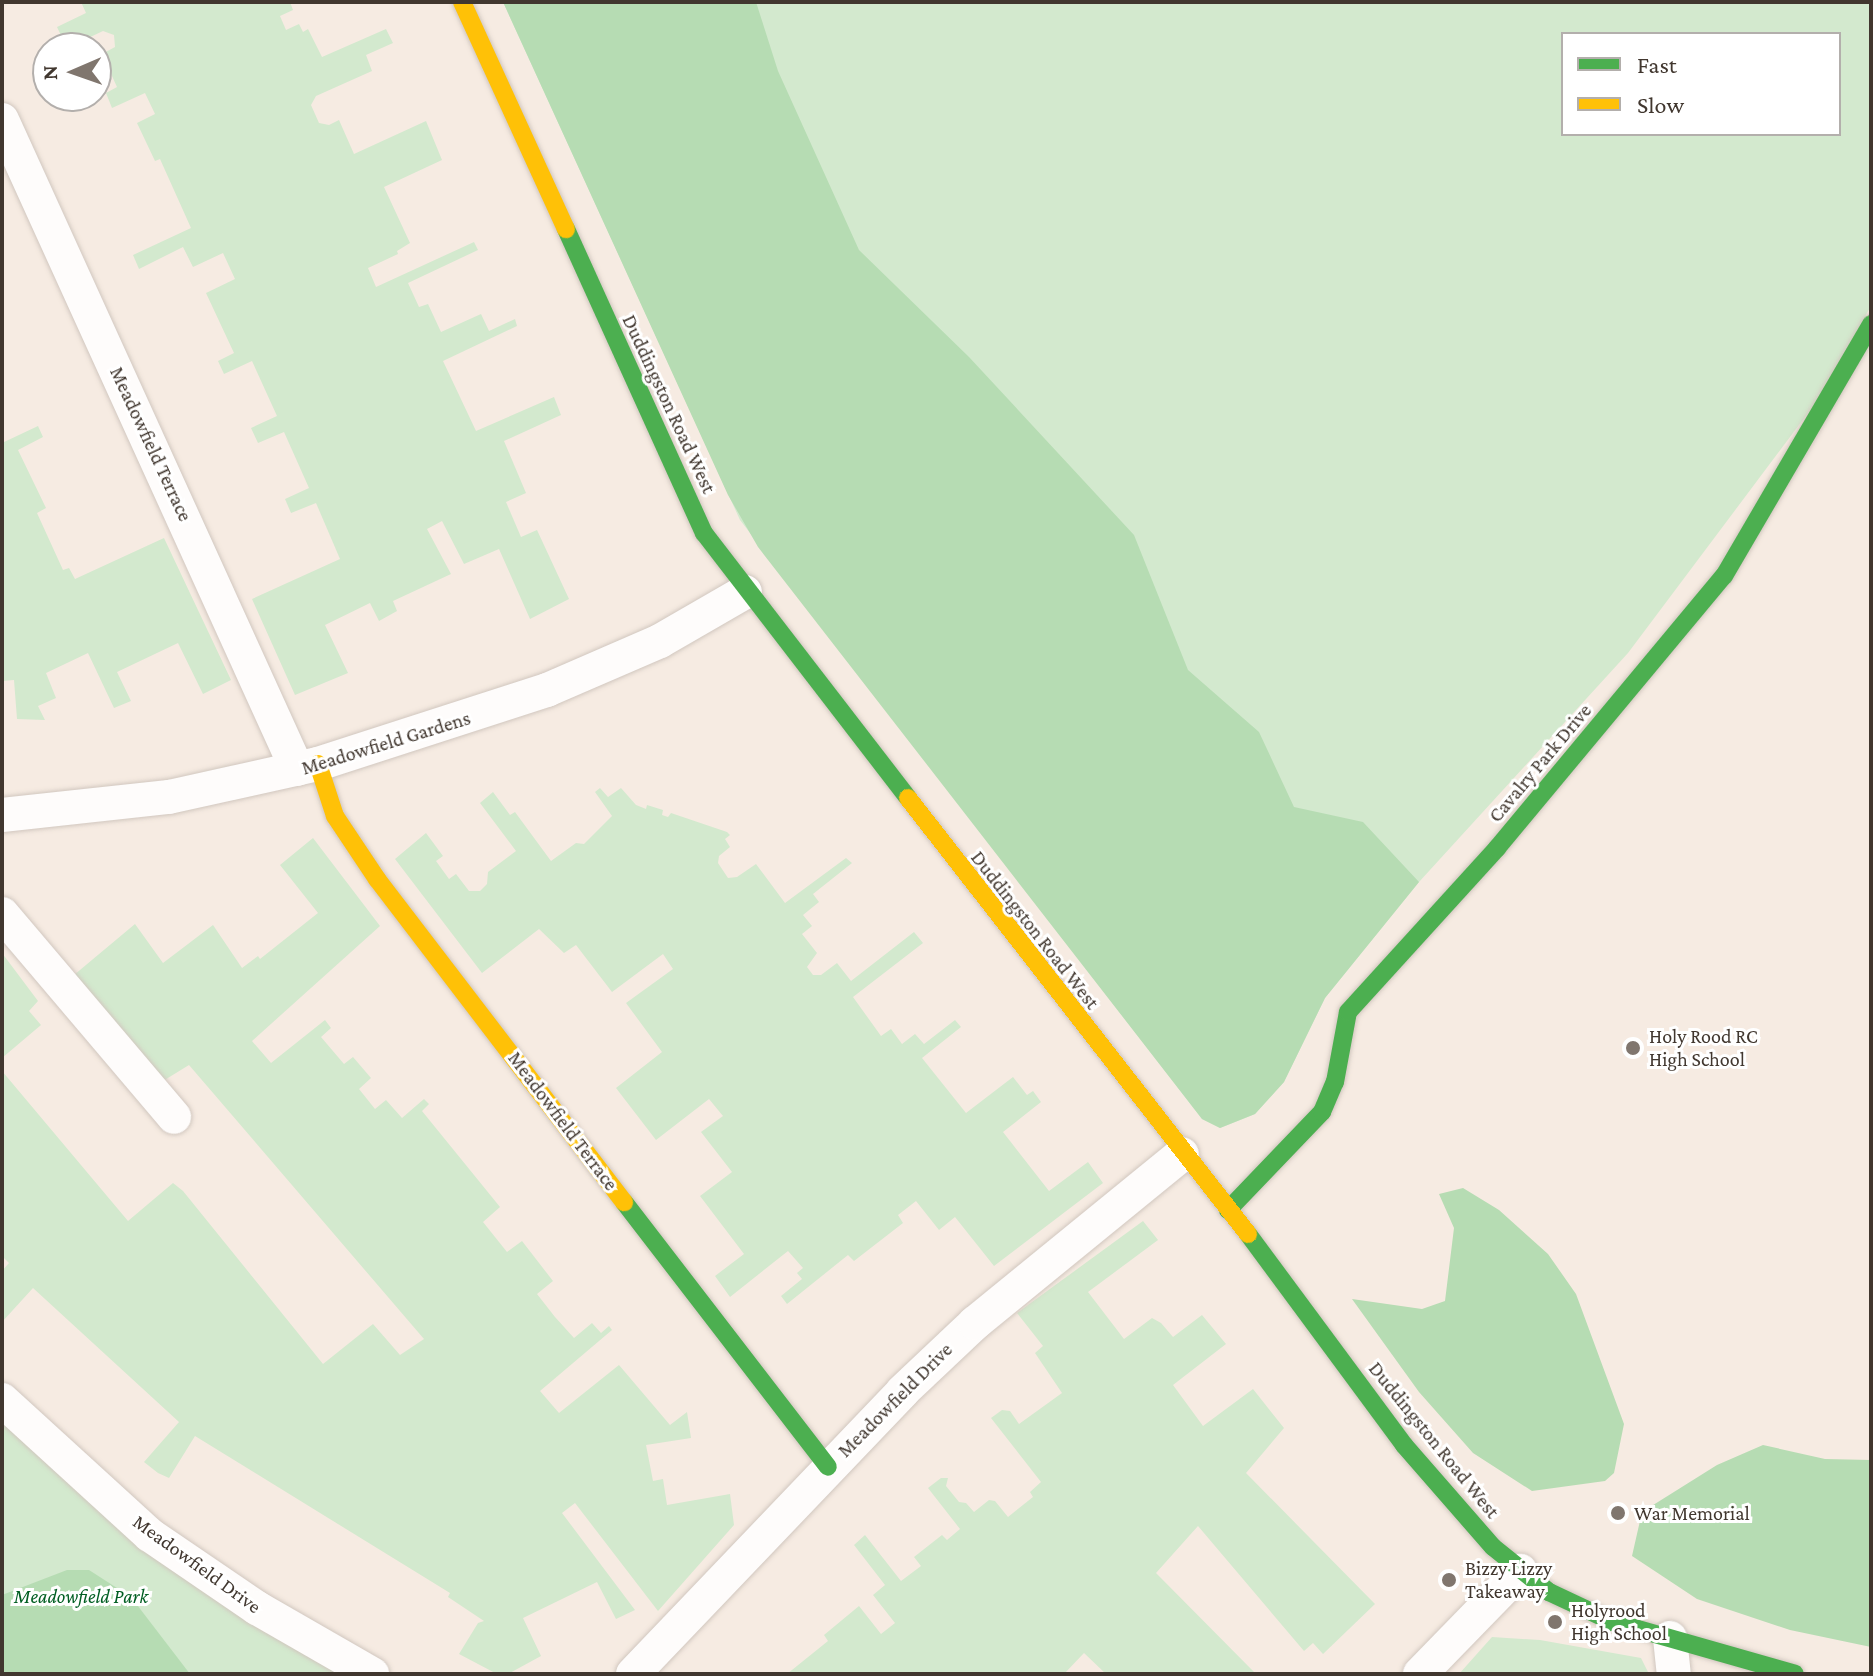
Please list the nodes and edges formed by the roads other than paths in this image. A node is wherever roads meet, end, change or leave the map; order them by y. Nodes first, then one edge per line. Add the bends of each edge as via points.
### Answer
1 (462, 2) edge
2 (2, 120) edge
3 (1871, 324) edge
4 (745, 592) junction
5 (307, 767) junction
6 (2, 815) edge
7 (2, 914) edge
8 (174, 1117) dead end
9 (1182, 1154) junction
10 (1228, 1210) junction
11 (2, 1400) edge
12 (828, 1467) junction
13 (1520, 1571) junction
14 (1670, 1638) junction
15 (372, 1674) edge
16 (633, 1674) edge
17 (1420, 1674) edge
18 (1674, 1674) edge
19 (1795, 1674) edge

1 - 4 street, Duddingston Road West via 704,533
2 - 5 street, Meadowfield Terrace
3 - 10 street, Cavalry Park Drive via 1724,576 1497,848 1348,1012 1335,1082 1322,1112
4 - 5 street, Meadowfield Gardens via 660,641 547,690
4 - 9 street, Duddingston Road West
5 - 6 street, Meadowfield Gardens via 169,797
5 - 12 street, Meadowfield Terrace via 377,879
7 - 8 street
9 - 10 street, Duddingston Road West
9 - 12 street, Meadowfield Drive via 975,1323
10 - 13 street, Duddingston Road West via 1404,1445 1463,1515
11 - 15 street, Meadowfield Drive via 150,1535 257,1608
12 - 16 street, Meadowfield Drive
13 - 14 street, Duddingston Road West via 1579,1609
13 - 17 street
14 - 18 street
14 - 19 street, Duddingston Road West

